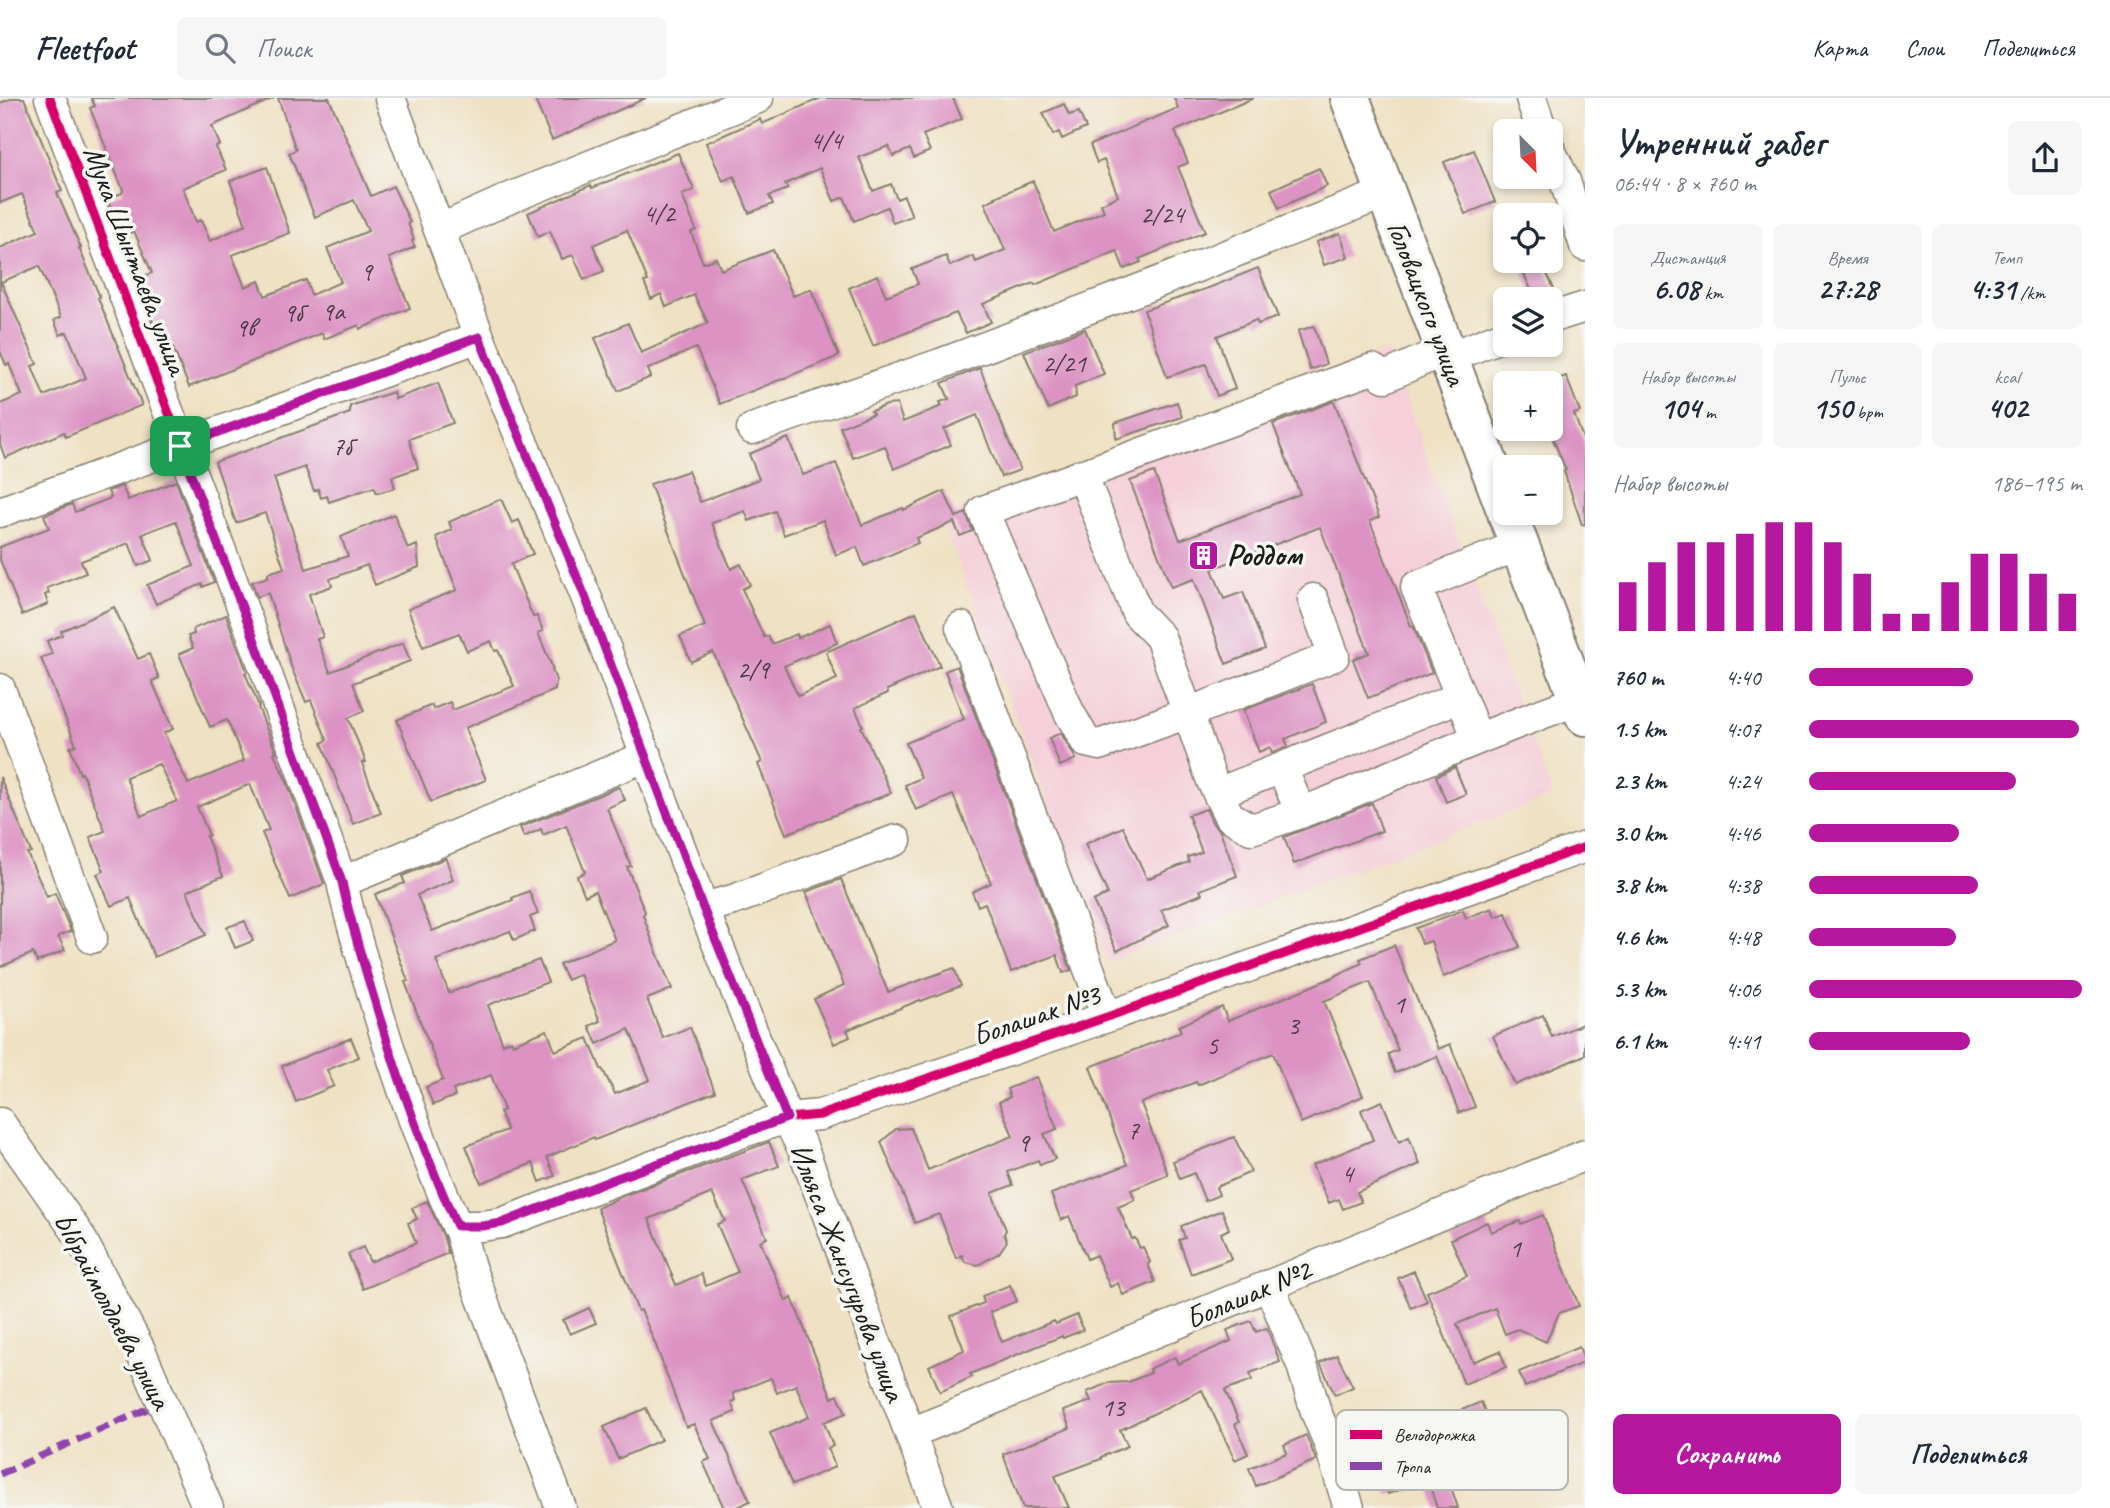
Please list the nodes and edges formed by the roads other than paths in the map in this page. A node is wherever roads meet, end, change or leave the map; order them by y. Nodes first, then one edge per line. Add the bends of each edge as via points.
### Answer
1 (50, 98) edge
2 (390, 98) edge
3 (758, 98) edge
4 (1350, 98) edge
5 (1531, 98) edge
6 (1538, 119) edge
7 (1563, 177) edge
8 (1385, 193) junction
9 (439, 230) junction
10 (1585, 246) edge
11 (1585, 307) edge
12 (1563, 314) edge
13 (479, 337) junction
14 (1493, 339) edge
15 (1446, 354) junction
16 (752, 429) dead end
17 (180, 446) junction
18 (1082, 474) junction
19 (1493, 476) edge
20 (0, 512) edge
21 (1513, 529) edge
22 (1312, 599) dead end
23 (961, 627) dead end
24 (0, 689) edge
25 (1460, 697) junction
26 (1582, 708) edge
27 (1188, 713) junction
28 (1478, 739) junction
29 (647, 756) junction
30 (1282, 768) junction
31 (1218, 793) junction
32 (1301, 813) junction
33 (896, 840) dead end
34 (1585, 847) edge
35 (342, 882) junction
36 (703, 908) junction
37 (92, 938) dead end
38 (1107, 1017) junction
39 (787, 1118) junction
40 (0, 1123) edge
41 (1585, 1155) edge
42 (458, 1226) junction
43 (1269, 1285) junction
44 (911, 1433) junction
45 (1336, 1466) edge
46 (1343, 1490) edge
47 (208, 1508) edge
48 (561, 1508) edge
49 (938, 1508) edge
50 (1349, 1508) edge

1 - 17 street, Мука Шынтаева улица
2 - 9 street, Ильяса Жансугурова улица
3 - 9 street
4 - 8 main road, Головацкого улица
5 - 6 street
7 - 10 street
8 - 15 main road, Головацкого улица
8 - 16 street via 1093,307
9 - 13 street, Ильяса Жансугурова улица
11 - 12 street
13 - 17 street
13 - 29 street, Ильяса Жансугурова улица
14 - 15 street
15 - 18 street via 1385,377 1372,369
15 - 19 main road, Головацкого улица
17 - 20 street
17 - 35 street, Мука Шынтаева улица
18 - 27 street via 1137,613 1160,637
18 - 27 street via 983,511 1069,712 1086,742 1100,746
21 - 25 street via 1416,587
21 - 26 main road
22 - 27 street via 1334,656
23 - 38 street
24 - 37 street
25 - 28 street
25 - 30 street
26 - 28 street
27 - 31 street
28 - 32 street
29 - 35 street
29 - 36 street, Ильяса Жансугурова улица
30 - 31 street
30 - 32 street
31 - 32 street via 1229,816 1251,829
33 - 36 street
34 - 38 street, Болашак №3
35 - 42 street, Мука Шынтаева улица via 386,1041 425,1151
36 - 39 street, Ильяса Жансугурова улица
38 - 39 street, Болашак №3 via 820,1115
39 - 42 street, Болашак №3 via 502,1223
39 - 44 street, Ильяса Жансугурова улица via 803,1149
40 - 47 street, Ыбраймолдаева улица via 85,1246 140,1350
41 - 43 street, Болашак №2
42 - 48 street, Мука Шынтаева улица
43 - 44 street, Болашак №2
43 - 45 street
44 - 49 street, Ильяса Жансугурова улица
46 - 50 street

